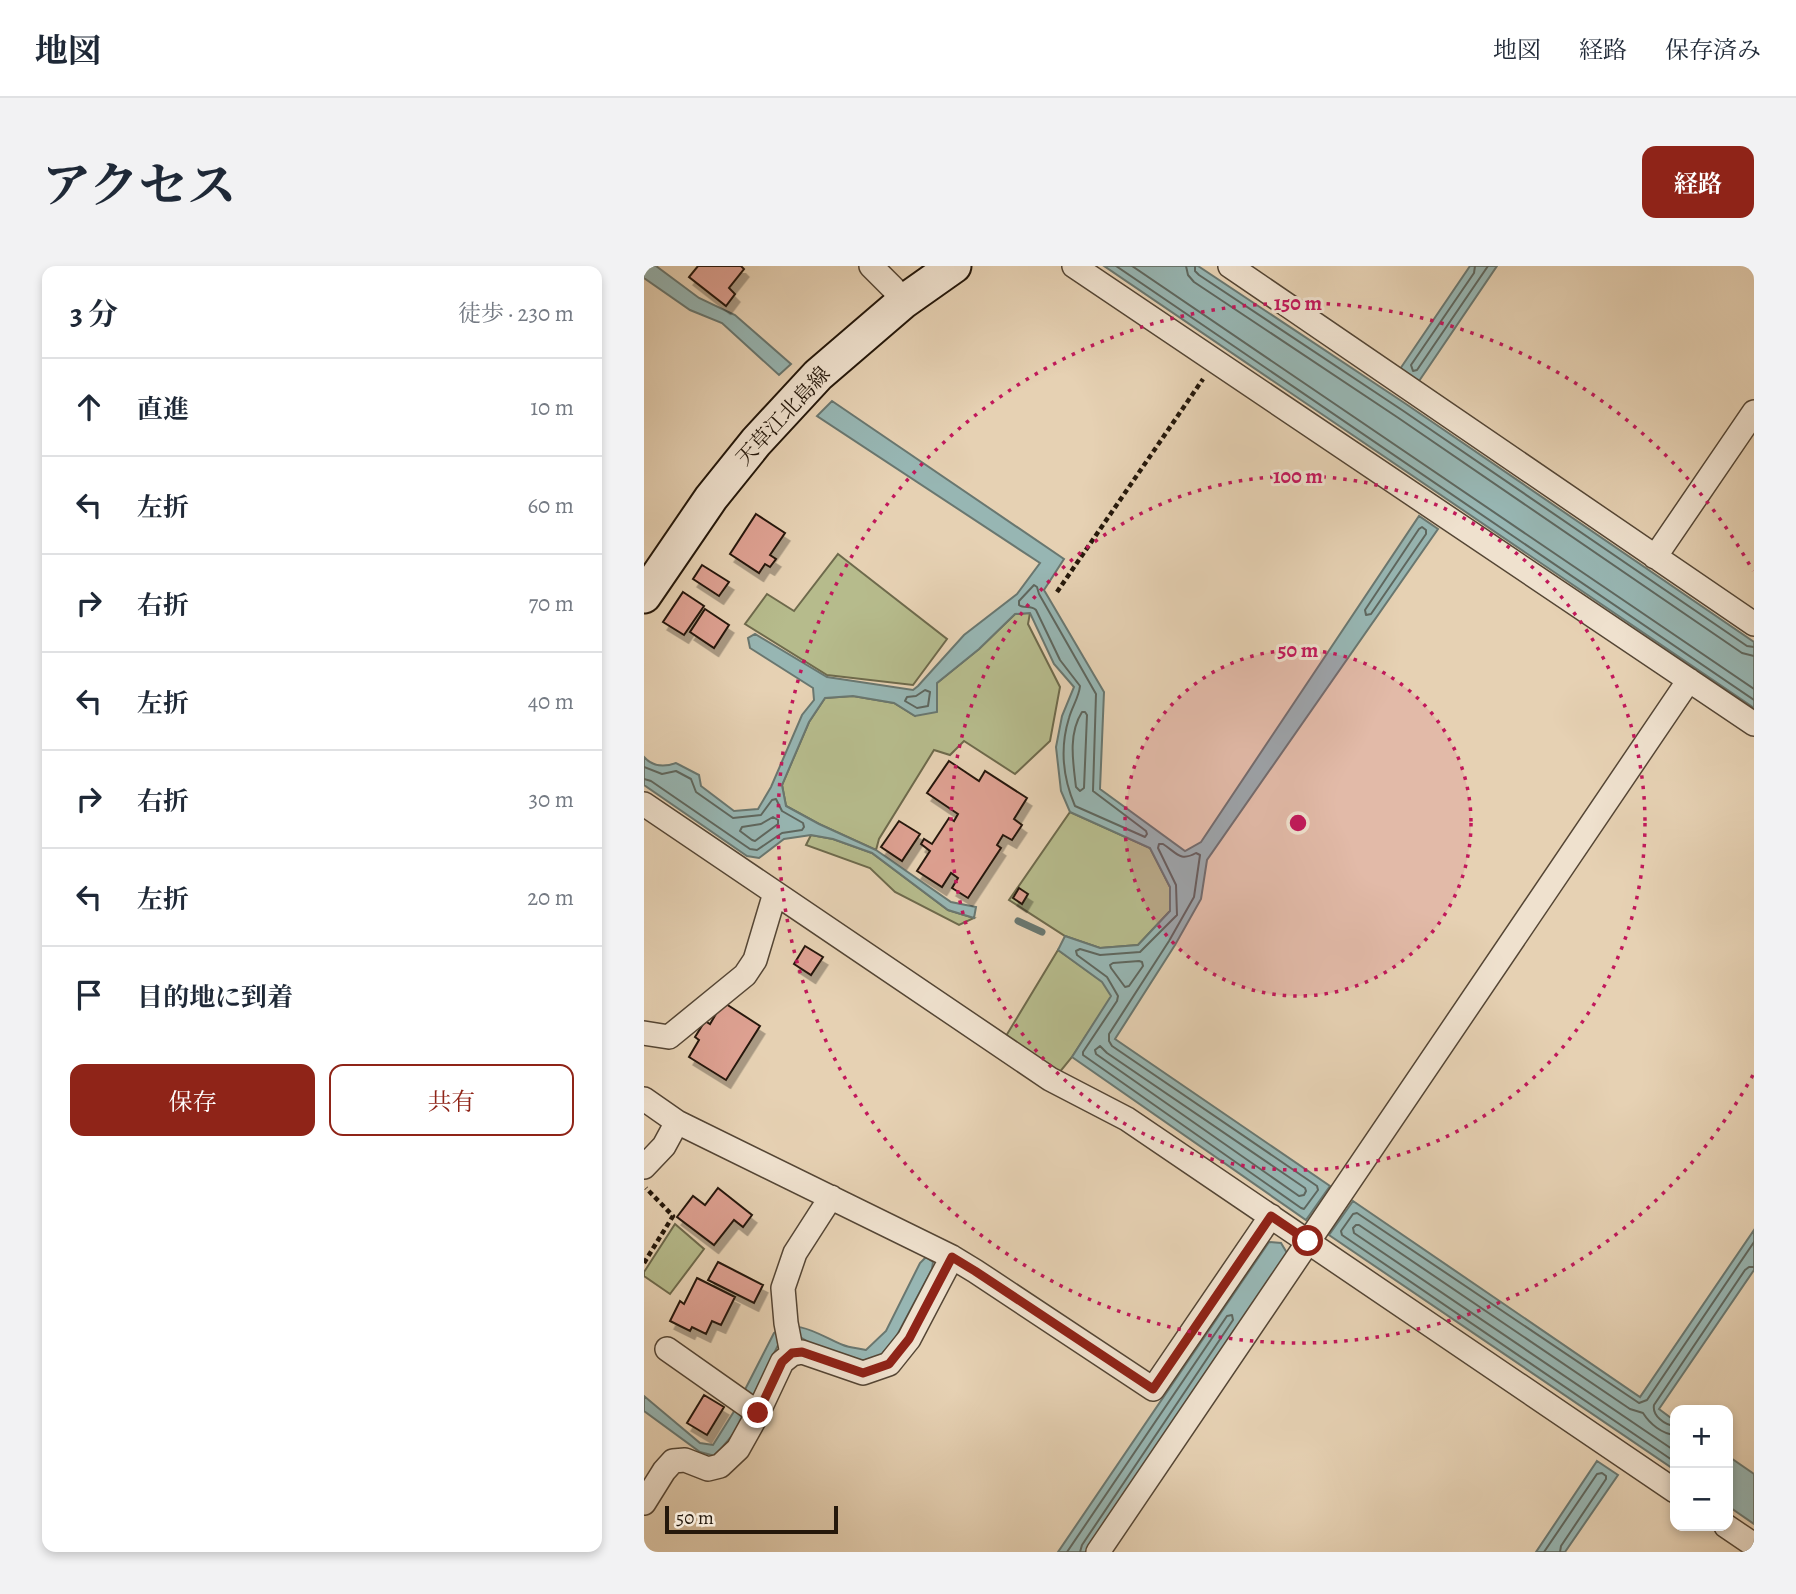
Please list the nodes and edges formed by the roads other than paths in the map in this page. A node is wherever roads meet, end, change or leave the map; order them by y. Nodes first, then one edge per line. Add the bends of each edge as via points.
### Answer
1 (871, 266) edge
2 (954, 266) edge
3 (1074, 266) edge
4 (1230, 266) edge
5 (903, 302) junction
6 (1754, 412) edge
7 (1655, 557) junction
8 (644, 596) edge
9 (1754, 624) edge
10 (1689, 680) junction
11 (1754, 724) edge
12 (644, 804) edge
13 (775, 893) junction
14 (644, 1033) edge
15 (644, 1099) edge
16 (677, 1122) junction
17 (644, 1167) edge
18 (831, 1197) junction
19 (1271, 1216) junction
20 (1308, 1241) junction
21 (952, 1257) junction
22 (789, 1338) junction
23 (667, 1349) dead end
24 (758, 1413) junction
25 (1670, 1488) edge
26 (644, 1503) edge
27 (1733, 1531) edge
28 (1754, 1545) edge
29 (1098, 1552) edge

1 - 5 street
2 - 5 street, 天草江北島線
3 - 10 street
4 - 7 street
5 - 8 street, 天草江北島線 via 818,375 756,442
6 - 7 street
7 - 9 street
10 - 11 street
10 - 20 street
12 - 13 street
13 - 14 street via 755,960 745,975 669,1037
13 - 19 street via 1050,1079 1127,1119
15 - 16 street
16 - 17 street via 664,1146
16 - 18 street
18 - 21 street
18 - 22 street via 795,1253 783,1288
19 - 20 street
19 - 21 street via 1153,1389
20 - 25 street
20 - 29 street
21 - 22 street via 909,1339 889,1364 863,1373 802,1352
22 - 24 street
23 - 24 street
24 - 26 street via 738,1448 720,1466 708,1469 685,1460 673,1461
27 - 28 street

